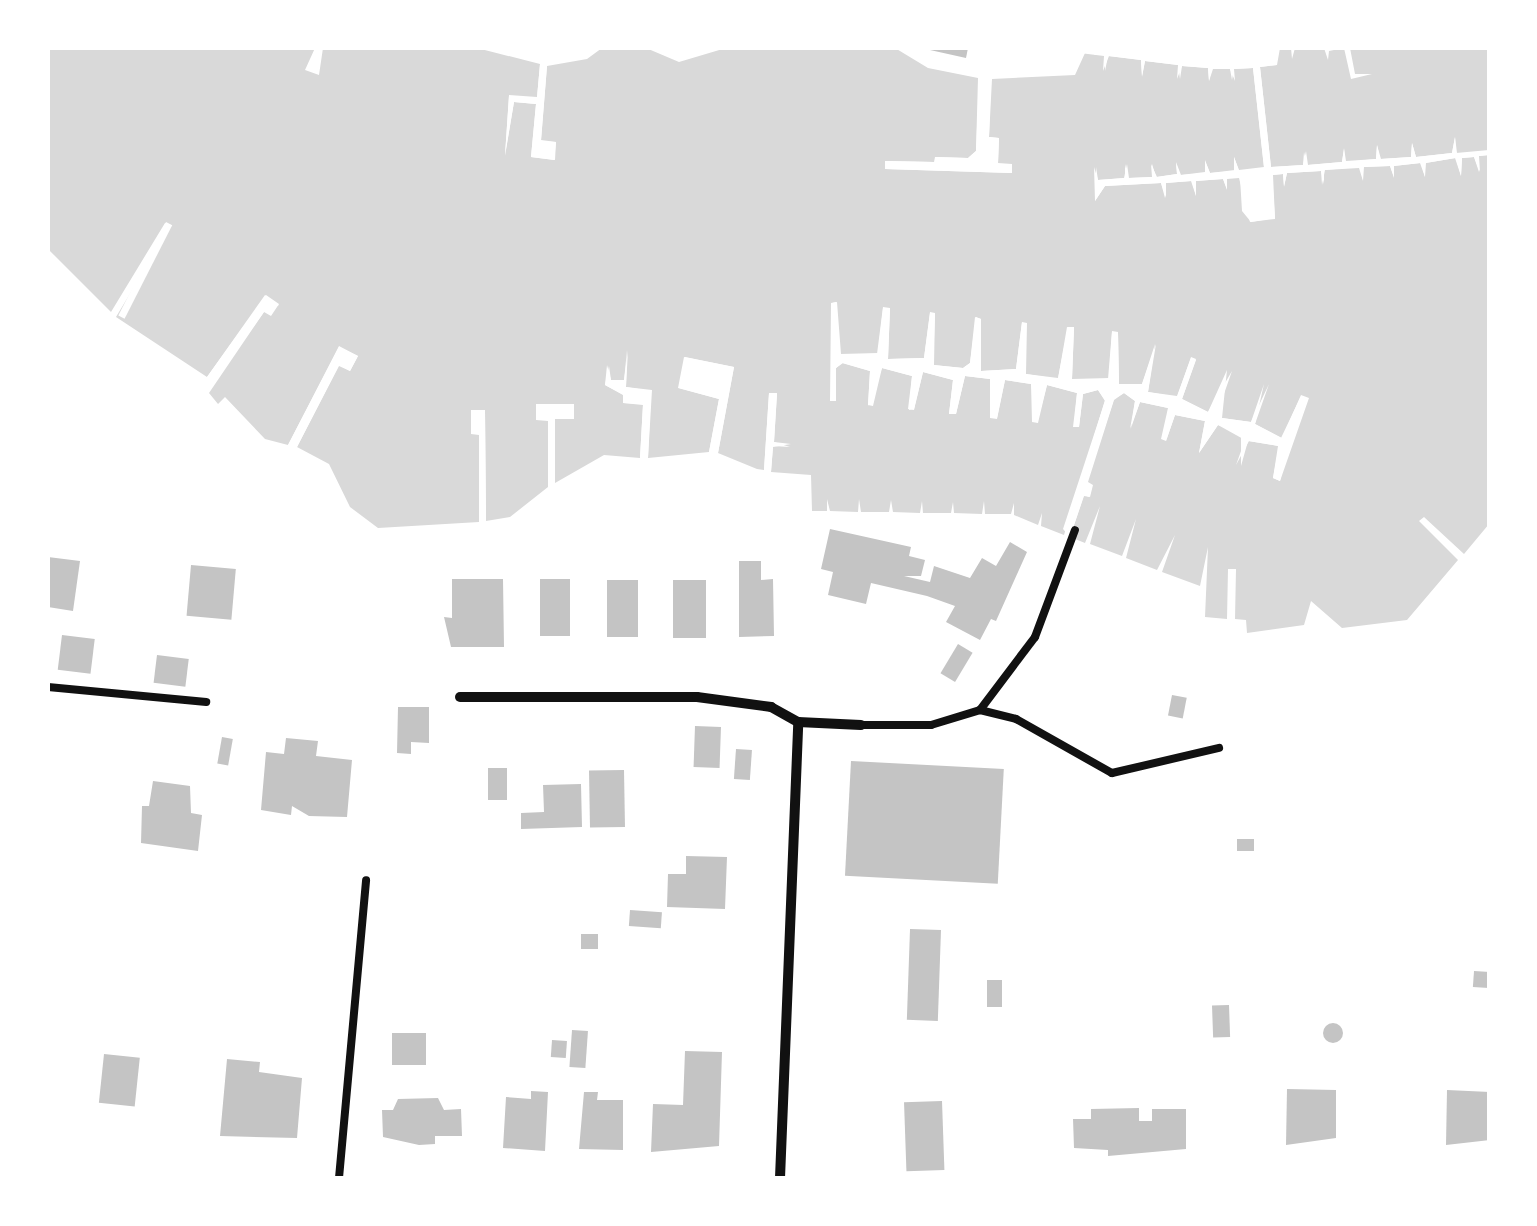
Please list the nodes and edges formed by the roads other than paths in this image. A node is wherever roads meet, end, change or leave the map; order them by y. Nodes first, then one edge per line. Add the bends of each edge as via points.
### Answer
1 (1075, 530) dead end
2 (48, 686) edge
3 (460, 697) dead end
4 (206, 702) dead end
5 (980, 710) junction
6 (798, 722) junction
7 (862, 725) joint
8 (1219, 748) dead end
9 (366, 880) dead end
10 (340, 1178) edge
11 (780, 1178) edge

1 - 5 lane via 1034,636
2 - 4 lane
3 - 6 street via 697,697 771,707
5 - 7 lane via 931,725
5 - 8 lane via 1016,719 1112,773
6 - 7 street
6 - 11 street
9 - 10 lane

